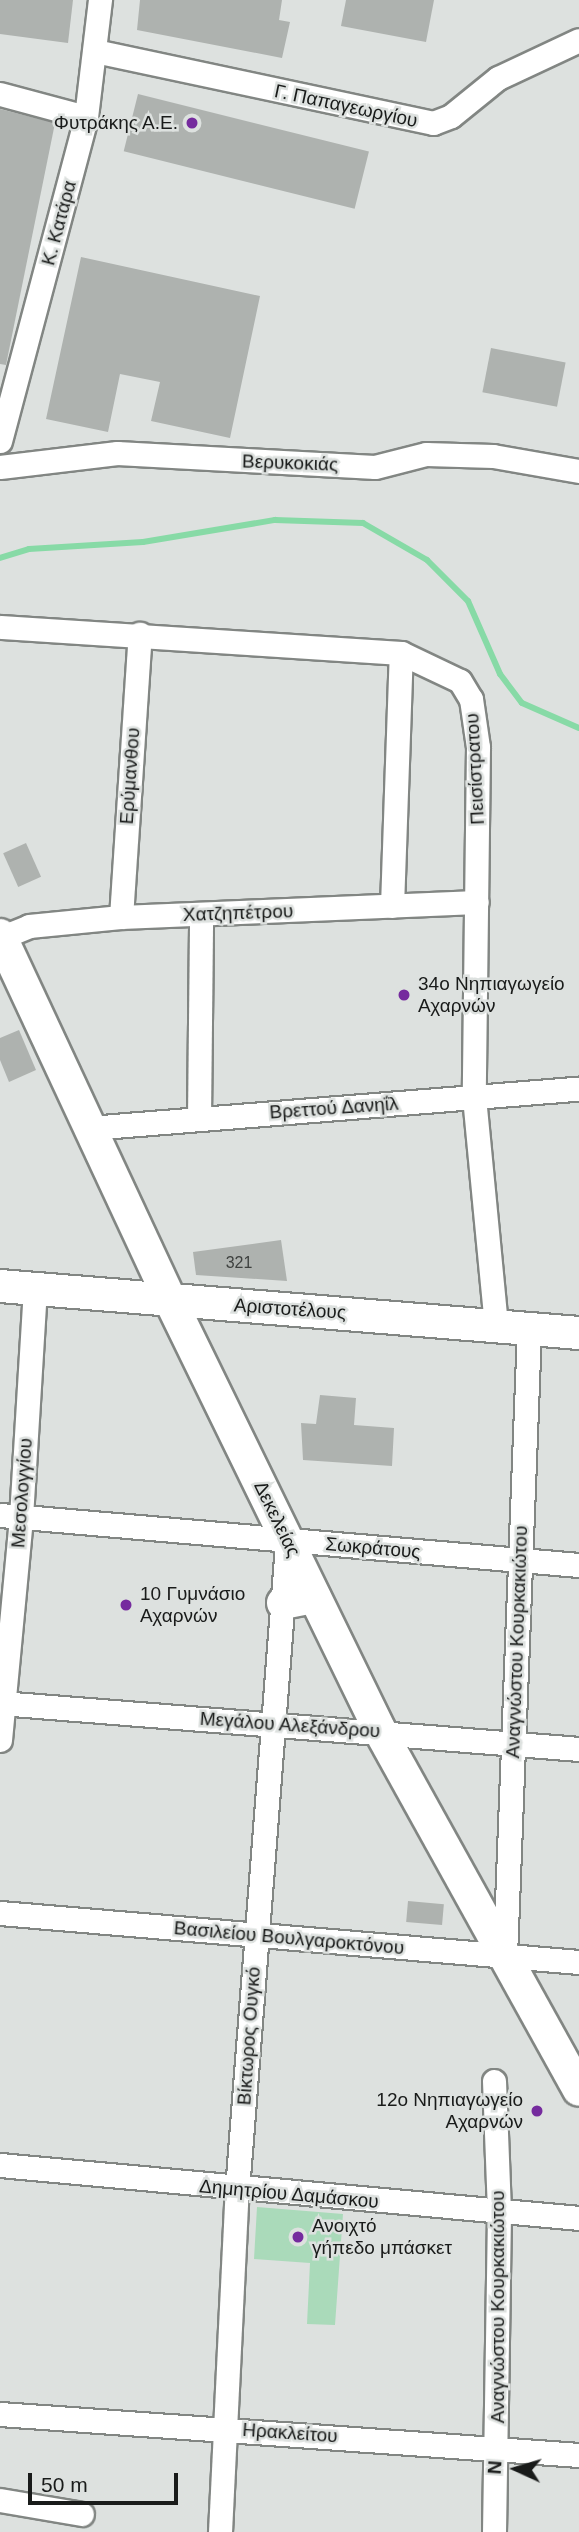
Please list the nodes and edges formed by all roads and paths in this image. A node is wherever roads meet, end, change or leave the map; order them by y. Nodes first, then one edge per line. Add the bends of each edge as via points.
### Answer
1 (100, 0) edge
2 (579, 40) edge
3 (94, 51) junction
4 (0, 94) edge
5 (86, 117) junction
6 (0, 442) edge
7 (0, 467) edge
8 (579, 471) edge
9 (0, 628) edge
10 (140, 634) junction
11 (401, 653) junction
12 (477, 902) junction
13 (392, 906) junction
14 (201, 915) junction
15 (121, 917) junction
16 (0, 937) edge
17 (579, 1089) edge
18 (474, 1097) junction
19 (199, 1118) junction
20 (89, 1128) junction
21 (0, 1286) edge
22 (35, 1288) junction
23 (170, 1300) junction
24 (496, 1326) junction
25 (529, 1329) junction
26 (579, 1334) edge
27 (10, 1516) edge
28 (287, 1540) junction
29 (520, 1560) junction
30 (579, 1565) edge
31 (314, 1597) junction
32 (283, 1603) junction
33 (3, 1703) edge
34 (273, 1724) junction
35 (380, 1731) junction
36 (0, 1740) edge
37 (513, 1742) junction
38 (579, 1749) edge
39 (0, 1913) edge
40 (256, 1935) junction
41 (505, 1955) junction
42 (579, 1962) edge
43 (494, 2081) dead end
44 (579, 2090) edge
45 (0, 2165) edge
46 (237, 2190) junction
47 (499, 2211) junction
48 (579, 2218) edge
49 (0, 2414) edge
50 (224, 2428) junction
51 (498, 2449) junction
52 (579, 2455) edge
53 (0, 2500) edge
54 (82, 2514) dead end
55 (220, 2532) edge
56 (494, 2532) edge

1 - 3 street, Κ. Κατάρα
2 - 3 street, Γ. Παπαγεωργίου via 498,78 451,116 433,123
3 - 5 street, Κ. Κατάρα
4 - 5 street
5 - 6 street, Κ. Κατάρα
7 - 8 street, Βερυκοκιάς via 117,453 375,467 426,454 493,456
9 - 10 street, Πεισίστρατου
10 - 11 street, Πεισίστρατου
10 - 15 street, Ερύμανθου
11 - 12 street, Πεισίστρατου via 460,681 471,699 478,747
11 - 13 street
12 - 13 street, Χατζηπέτρου
12 - 18 street, Πεισίστρατου
13 - 14 street, Χατζηπέτρου
14 - 15 street, Χατζηπέτρου
14 - 19 street
15 - 16 street, Χατζηπέτρου via 29,926
16 - 20 main road, Δεκελείας
17 - 18 street, Βρεττού Δανηΐλ
18 - 19 street, Βρεττού Δανηΐλ
18 - 24 street, Πεισίστρατου
19 - 20 street, Βρεττού Δανηΐλ
20 - 23 main road, Δεκελείας
21 - 22 main road, Αριστοτέλους
22 - 23 main road, Αριστοτέλους
22 - 27 street, Μεσολογγίου
23 - 24 main road, Αριστοτέλους
23 - 28 main road, Δεκελείας
24 - 25 main road, Αριστοτέλους
25 - 26 main road, Αριστοτέλους
25 - 29 street, Αναγνώστου Κουρκακιώτου
27 - 28 street, Σωκράτους
27 - 33 street, Μεσολογγίου
28 - 29 street, Σωκράτους
28 - 31 main road, Δεκελείας
28 - 32 street, Βίκτωρος Ουγκό
29 - 30 street, Σωκράτους
29 - 37 street, Αναγνώστου Κουρκακιώτου
31 - 32 main road
31 - 35 main road, Δεκελείας
32 - 34 street, Βίκτωρος Ουγκό
33 - 34 street, Μεγάλου Αλεξάνδρου
33 - 36 street, Μεσολογγίου
34 - 35 street, Μεγάλου Αλεξάνδρου
34 - 40 street, Βίκτωρος Ουγκό
35 - 37 street, Μεγάλου Αλεξάνδρου
35 - 41 main road, Δεκελείας
37 - 38 street, Μεγάλου Αλεξάνδρου
37 - 41 street, Αναγνώστου Κουρκακιώτου
39 - 40 street, Βασιλείου Βουλγαροκτόνου
40 - 41 street, Βασιλείου Βουλγαροκτόνου
40 - 46 street, Βίκτωρος Ουγκό
41 - 42 street, Βασιλείου Βουλγαροκτόνου
41 - 44 main road, Δεκελείας
43 - 47 street, Αναγνώστου Κουρκακιώτου
45 - 46 street, Δημητρίου Δαμάσκου
46 - 47 street, Δημητρίου Δαμάσκου
46 - 50 street, Βίκτωρος Ουγκό
47 - 48 street, Δημητρίου Δαμάσκου
47 - 51 street, Αναγνώστου Κουρκακιώτου
49 - 50 street, Ηρακλείτου
50 - 51 street, Ηρακλείτου
50 - 55 street, Βίκτωρος Ουγκό
51 - 52 street, Ηρακλείτου
51 - 56 street, Αναγνώστου Κουρκακιώτου
53 - 54 street

